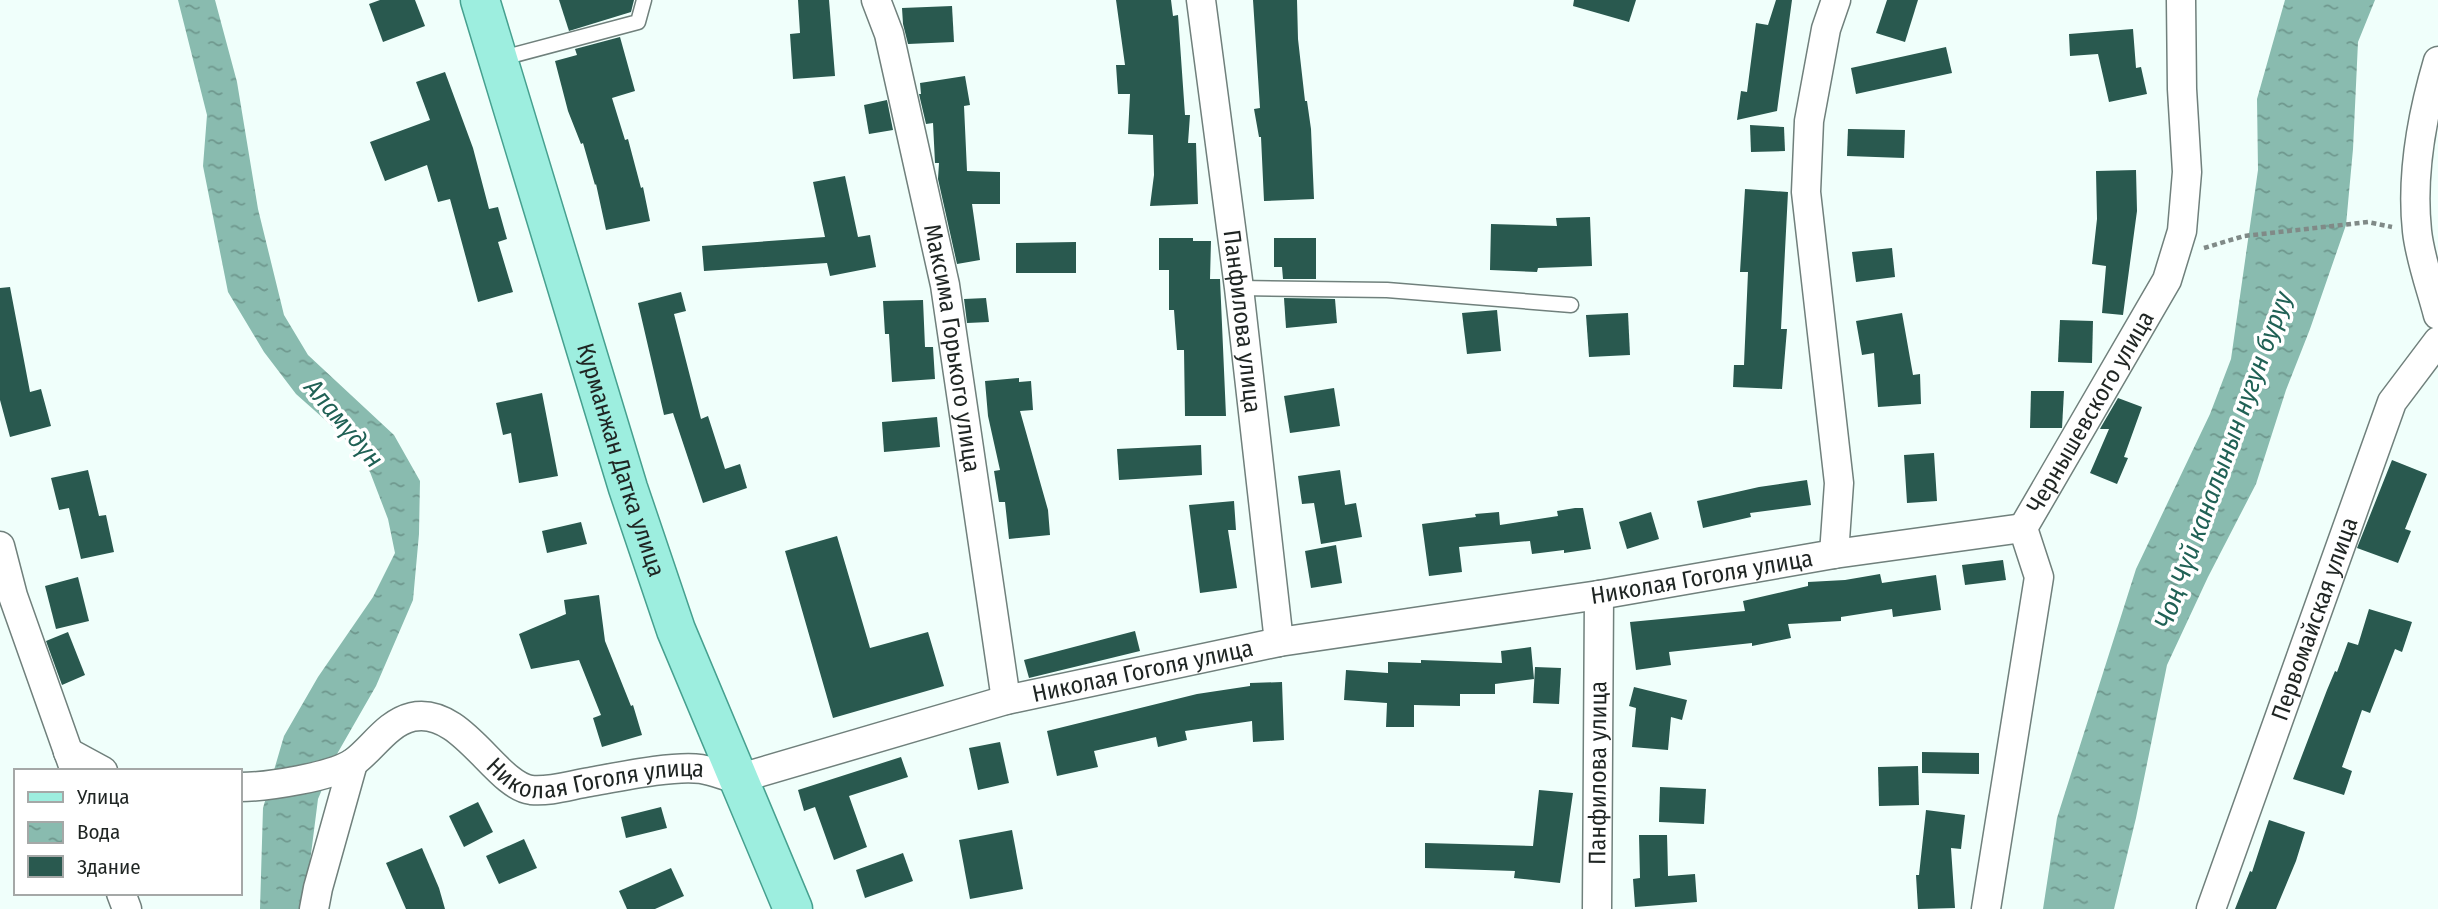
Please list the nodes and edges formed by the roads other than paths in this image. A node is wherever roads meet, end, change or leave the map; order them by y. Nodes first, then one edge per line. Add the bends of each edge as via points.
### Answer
1 (480, 0) edge
2 (644, 0) edge
3 (876, 0) edge
4 (1201, 0) edge
5 (1836, 0) edge
6 (2181, 0) edge
7 (498, 60) junction
8 (2438, 61) edge
9 (1239, 288) junction
10 (1571, 305) dead end
11 (2438, 315) edge
12 (2438, 341) edge
13 (2024, 528) junction
14 (0, 546) edge
15 (1834, 554) junction
16 (1599, 595) junction
17 (7, 598) edge
18 (1279, 642) junction
19 (1006, 700) junction
20 (72, 761) edge
21 (345, 767) junction
22 (97, 769) edge
23 (737, 779) junction
24 (249, 787) edge
25 (314, 909) edge
26 (793, 909) edge
27 (1597, 909) edge
28 (1986, 909) edge
29 (2211, 909) edge

1 - 7 main road, Курманжан Датка улица
2 - 7 lane via 638,22
3 - 19 street, Максима Горького улица via 889,34 945,285
4 - 9 street, Панфилова улица
5 - 15 street, Николая Гоголя улица via 1809,121 1806,192 1839,483
6 - 13 street, Чернышевского улица via 2187,172 2182,231 2167,280
7 - 23 main road, Курманжан Датка улица via 628,488 676,630
8 - 11 street via 2424,108 2417,232
9 - 10 lane via 1387,290
9 - 18 street, Панфилова улица
12 - 29 street, Первомайская улица via 2392,402
13 - 15 street, Николая Гоголя улица
13 - 28 street, Чернышевского улица via 2039,577
14 - 17 street
15 - 16 street, Николая Гоголя улица
16 - 18 street, Николая Гоголя улица
16 - 27 street, Панфилова улица
17 - 20 street
18 - 19 street, Николая Гоголя улица
19 - 23 street, Николая Гоголя улица
20 - 22 street
21 - 23 street, Николая Гоголя улица via 394,724 414,716 442,720 529,790 699,769
21 - 24 street
21 - 25 street
23 - 26 main road, Курманжан Датка улица

